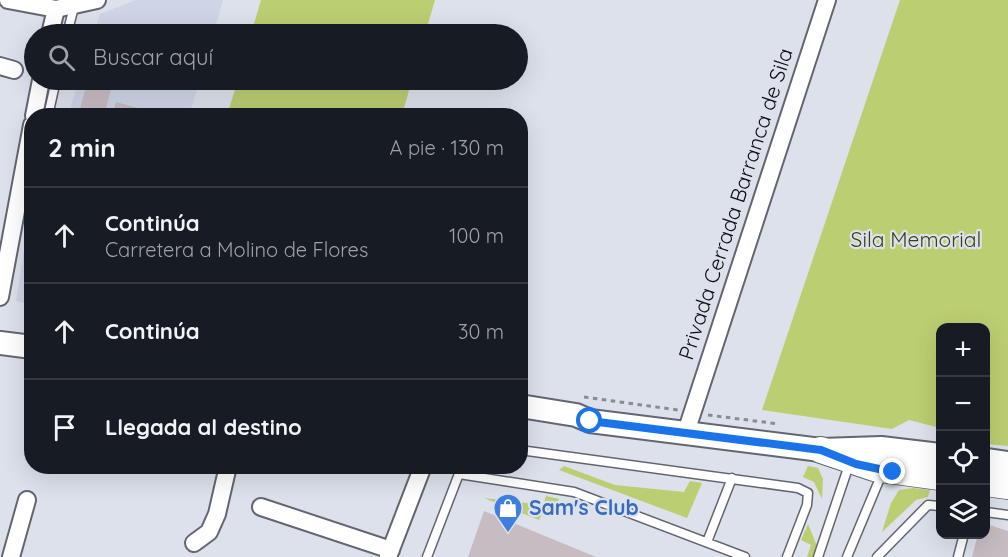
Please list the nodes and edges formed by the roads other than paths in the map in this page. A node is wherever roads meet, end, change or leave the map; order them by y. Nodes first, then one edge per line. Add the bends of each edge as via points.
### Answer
1 (14, 0) edge
2 (97, 0) edge
3 (827, 0) edge
4 (74, 7) junction
5 (56, 9) junction
6 (53, 24) edge
7 (70, 24) edge
8 (39, 90) edge
9 (54, 90) edge
10 (36, 108) edge
11 (50, 108) edge
12 (24, 185) edge
13 (0, 297) edge
14 (0, 343) edge
15 (24, 346) edge
16 (528, 407) edge
17 (576, 415) junction
18 (690, 423) junction
19 (821, 450) joint
20 (528, 451) edge
21 (936, 455) edge
22 (850, 456) junction
23 (990, 461) edge
24 (1008, 463) edge
25 (936, 465) edge
26 (883, 470) junction
27 (990, 472) edge
28 (226, 474) edge
29 (420, 474) edge
30 (458, 474) edge
31 (481, 474) edge
32 (1008, 474) edge
33 (936, 477) edge
34 (732, 478) junction
35 (990, 484) edge
36 (1008, 486) edge
37 (27, 500) dead end
38 (936, 506) edge
39 (261, 507) dead end
40 (990, 513) edge
41 (1008, 515) edge
42 (963, 539) edge
43 (707, 542) junction
44 (194, 543) dead end
45 (390, 553) edge
46 (11, 557) edge
47 (427, 557) edge
48 (745, 557) edge
49 (787, 557) edge
50 (818, 557) edge
51 (847, 557) edge
52 (877, 557) edge
53 (958, 557) edge

1 - 5 street
2 - 4 street
3 - 18 street, Privada Cerrada Barranca de Sila
4 - 5 street
4 - 7 lane
5 - 6 street
8 - 10 street
9 - 11 lane
12 - 13 street
14 - 15 main road
16 - 17 main road
17 - 18 main road via 592,413
17 - 19 main road via 590,421
18 - 22 main road via 822,441
19 - 22 main road
20 - 34 lane
21 - 22 main road via 881,448
22 - 25 main road
22 - 26 main road
22 - 50 lane
23 - 24 main road
26 - 33 main road
26 - 51 lane
27 - 32 main road
28 - 44 street via 209,532
29 - 45 street
30 - 47 lane
31 - 43 lane via 574,492
34 - 43 lane
34 - 49 lane via 808,493
35 - 36 main road
37 - 46 street
38 - 52 lane via 928,505
39 - 45 street
40 - 41 lane
42 - 53 lane
43 - 48 lane

